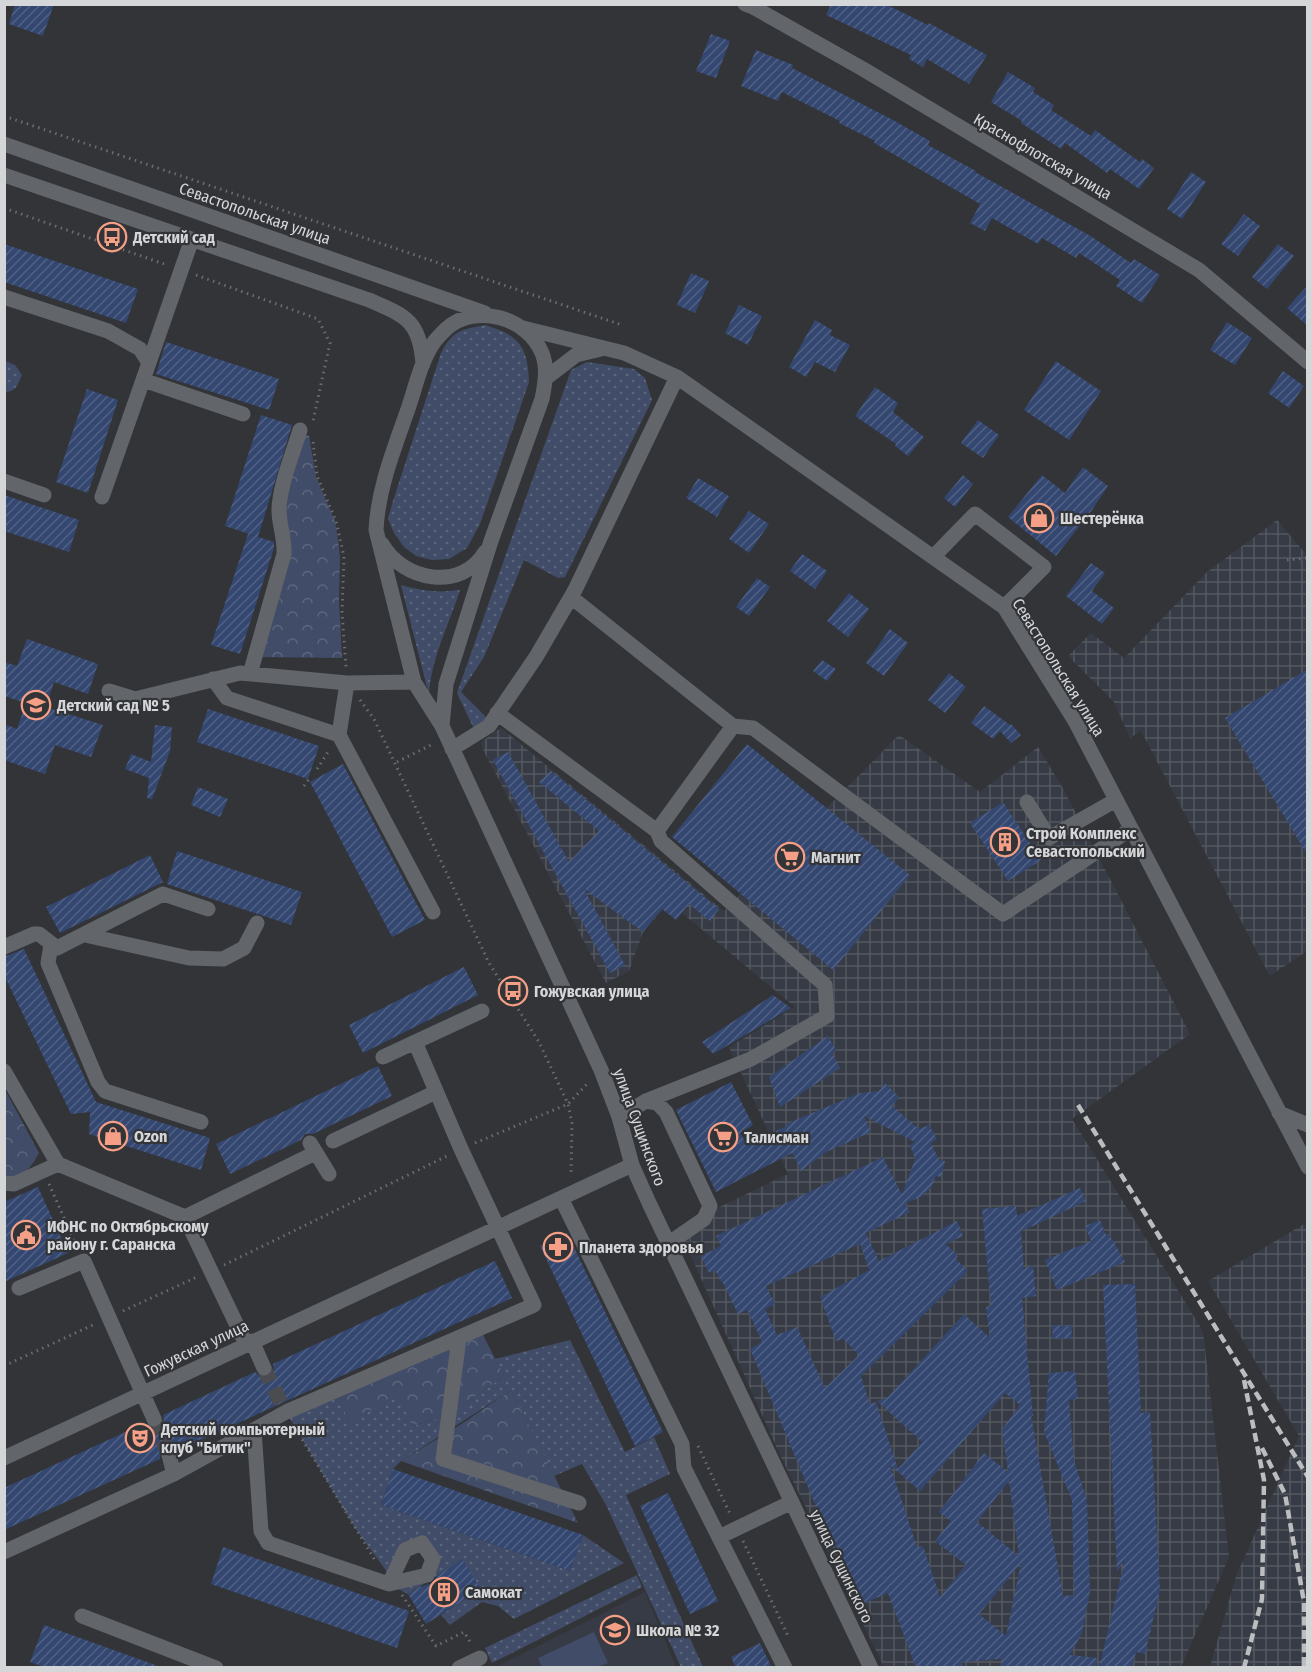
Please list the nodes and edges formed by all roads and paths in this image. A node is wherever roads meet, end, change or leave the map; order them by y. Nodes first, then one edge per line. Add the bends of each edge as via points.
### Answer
1 (745, 4) edge
2 (4, 116) edge
3 (4, 144) edge
4 (4, 175) edge
5 (4, 208) edge
6 (192, 239) junction
7 (181, 270) junction
8 (4, 297) edge
9 (494, 316) junction
10 (622, 325) dead end
11 (523, 328) junction
12 (604, 348) junction
13 (1308, 362) edge
14 (149, 363) junction
15 (423, 365) junction
16 (677, 377) junction
17 (546, 378) junction
18 (143, 380) junction
19 (243, 414) dead end
20 (306, 430) joint
21 (313, 441) dead end
22 (4, 481) edge
23 (44, 495) dead end
24 (102, 497) dead end
25 (376, 530) junction
26 (491, 541) junction
27 (933, 557) junction
28 (1308, 558) edge
29 (1287, 560) dead end
30 (571, 597) junction
31 (1004, 608) junction
32 (250, 674) junction
33 (213, 680) junction
34 (414, 682) junction
35 (347, 683) junction
36 (109, 691) dead end
37 (497, 713) junction
38 (442, 726) junction
39 (733, 726) junction
40 (339, 735) junction
41 (452, 749) junction
42 (317, 769) dead end
43 (309, 779) dead end
44 (304, 786) dead end
45 (1116, 800) junction
46 (1027, 802) dead end
47 (1131, 829) junction
48 (657, 831) junction
49 (208, 909) dead end
50 (433, 912) dead end
51 (257, 922) dead end
52 (85, 934) junction
53 (51, 945) junction
54 (4, 947) edge
55 (482, 1011) dead end
56 (414, 1042) junction
57 (383, 1057) dead end
58 (601, 1070) junction
59 (4, 1071) edge
60 (436, 1092) junction
61 (646, 1101) junction
62 (568, 1104) junction
63 (1279, 1113) junction
64 (619, 1117) junction
65 (201, 1122) dead end
66 (1308, 1125) edge
67 (333, 1141) dead end
68 (461, 1149) junction
69 (58, 1164) junction
70 (632, 1166) junction
71 (1308, 1167) edge
72 (43, 1171) junction
73 (329, 1174) dead end
74 (4, 1183) edge
75 (566, 1196) junction
76 (185, 1217) junction
77 (499, 1227) junction
78 (668, 1244) junction
79 (84, 1261) junction
80 (211, 1271) junction
81 (19, 1288) dead end
82 (109, 1318) junction
83 (459, 1339) junction
84 (249, 1343) junction
85 (4, 1366) edge
86 (264, 1368) tunnel mouth
87 (143, 1393) junction
88 (283, 1408) junction
89 (154, 1419) tunnel mouth
90 (254, 1430) junction
91 (169, 1455) tunnel mouth
92 (4, 1458) edge
93 (174, 1474) junction
94 (792, 1502) junction
95 (579, 1503) dead end
96 (719, 1537) junction
97 (4, 1552) edge
98 (390, 1584) junction
99 (82, 1616) dead end
100 (480, 1658) joint
101 (216, 1668) edge
102 (459, 1668) edge
103 (785, 1668) edge
104 (871, 1668) edge

1 - 13 street, Краснофлотская улица via 863,69 1199,270
2 - 10 path
3 - 9 street, Севастопольская улица
4 - 6 street
5 - 7 path
6 - 7 street
6 - 15 street via 399,313 414,327
7 - 14 street
7 - 20 path via 318,319 330,343
8 - 14 street via 108,331 140,349
9 - 11 street, Севастопольская улица
9 - 15 street via 461,319 447,328 434,342
11 - 12 street, Севастопольская улица
11 - 17 street via 535,339 543,355
12 - 16 street, Севастопольская улица
12 - 17 street via 576,355
14 - 18 street
15 - 25 street via 381,488
16 - 27 street, Севастопольская улица
16 - 30 street
17 - 26 street
18 - 19 street
18 - 24 street
20 - 32 street via 279,499 284,554
21 - 35 path via 317,476 336,521 344,557 342,613
22 - 23 street
25 - 26 street via 396,563 430,578 449,578 466,572 480,560
25 - 34 street, улица Сущинского
26 - 38 street via 446,684
27 - 31 street, Севастопольская улица
27 - 31 street via 975,514 1044,567
28 - 29 path
30 - 37 street
30 - 39 street
31 - 45 street, Севастопольская улица via 1075,721
32 - 33 street
32 - 35 street
33 - 36 street via 135,699
33 - 40 street via 227,698
34 - 35 street
34 - 38 street, улица Сущинского
35 - 40 street
35 - 62 path via 374,719 489,963 539,1042
37 - 41 street via 489,726
37 - 48 street
38 - 41 street, улица Сущинского
39 - 47 street via 753,728 1003,914
39 - 48 street
40 - 42 path
40 - 50 street
41 - 58 street, улица Сущинского
43 - 44 path
45 - 46 street via 1049,838
45 - 47 street, Севастопольская улица
47 - 63 street, Севастопольская улица
48 - 61 street via 661,842 825,985 827,1016 751,1059
49 - 52 street via 163,894
51 - 52 street via 244,948 223,959 189,958
52 - 53 street via 57,948
53 - 54 street via 39,933
53 - 65 street via 48,963 105,1091
55 - 56 street
56 - 57 street
56 - 60 street
58 - 62 path
58 - 64 street, улица Сущинского
59 - 69 street
60 - 67 street
60 - 68 street
61 - 64 street
61 - 78 street via 657,1103 666,1112 710,1206 704,1219
62 - 68 path
62 - 75 path via 572,1123
63 - 66 street
63 - 71 street, Севастопольская улица
64 - 70 street, улица Сущинского
68 - 77 street
68 - 80 path
69 - 72 street
69 - 76 street
70 - 75 street, Гожувская улица
70 - 78 street, улица Сущинского
72 - 74 street via 14,1184
72 - 79 path
73 - 76 street via 313,1148
75 - 77 street, Гожувская улица
75 - 96 street via 682,1443 684,1468
76 - 80 street
77 - 83 street via 534,1305
77 - 84 street, Гожувская улица
78 - 94 street, улица Сущинского
79 - 81 street
79 - 82 street
80 - 82 path
80 - 84 street
82 - 85 path
82 - 87 street
83 - 88 street
83 - 95 street via 443,1459
84 - 86 street
84 - 87 street, Гожувская улица
87 - 89 street
87 - 92 street, Гожувская улица
88 - 90 street
88 - 98 path
90 - 93 street
90 - 98 street via 261,1531 268,1543
91 - 93 street
93 - 97 street
94 - 96 street
94 - 104 street, улица Сущинского
96 - 103 street
98 - 100 path via 404,1597 436,1646 464,1632
99 - 101 street
100 - 102 street

